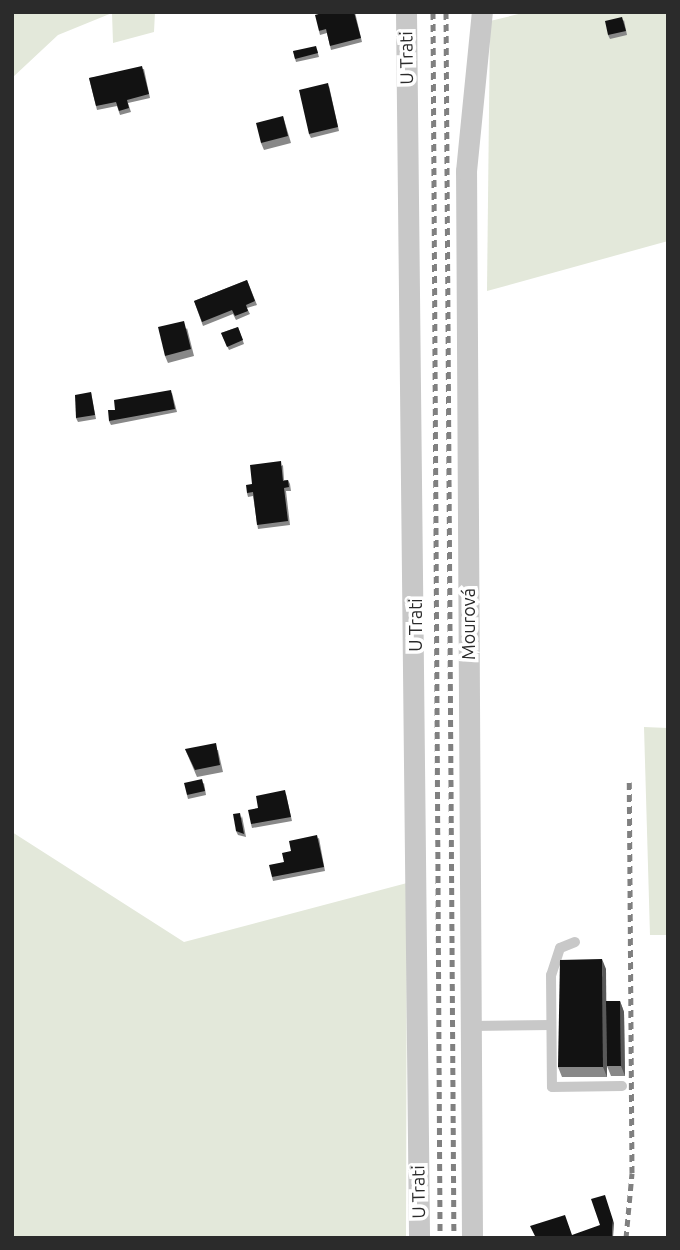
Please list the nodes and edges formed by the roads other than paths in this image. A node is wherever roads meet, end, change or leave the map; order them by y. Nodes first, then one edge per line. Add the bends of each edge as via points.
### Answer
1 (406, 12) edge
2 (482, 12) edge
3 (575, 942) dead end
4 (551, 1025) junction
5 (471, 1026) junction
6 (622, 1086) dead end
7 (419, 1238) edge
8 (472, 1238) edge

1 - 7 street, U Trati
2 - 5 street, Mourová via 466,170
3 - 4 lane via 560,948 551,975
4 - 5 lane
4 - 6 lane via 552,1087
5 - 8 street, Mourová

